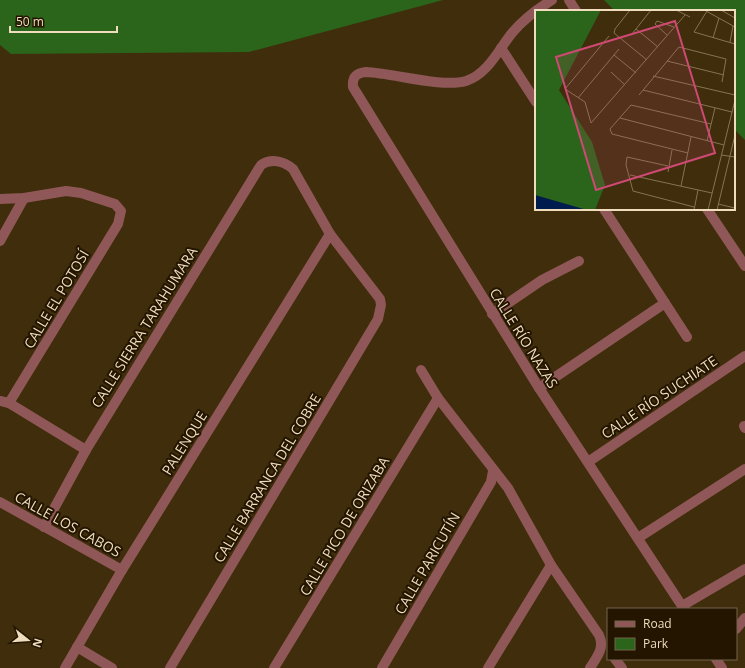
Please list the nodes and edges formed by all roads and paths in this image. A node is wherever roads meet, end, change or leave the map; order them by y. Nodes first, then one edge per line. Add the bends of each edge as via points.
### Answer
1 (552, 0) edge
2 (569, 0) edge
3 (539, 10) edge
4 (575, 10) edge
5 (535, 13) edge
6 (501, 48) junction
7 (535, 100) edge
8 (24, 198) junction
9 (0, 199) edge
10 (605, 210) edge
11 (708, 210) edge
12 (330, 234) junction
13 (0, 241) edge
14 (579, 261) dead end
15 (745, 266) edge
16 (665, 303) junction
17 (492, 314) junction
18 (687, 337) dead end
19 (745, 356) edge
20 (420, 370) dead end
21 (539, 388) junction
22 (438, 398) junction
23 (4, 402) edge
24 (86, 450) junction
25 (588, 462) junction
26 (745, 469) edge
27 (493, 471) junction
28 (0, 502) edge
29 (44, 526) junction
30 (638, 538) junction
31 (551, 565) junction
32 (745, 569) edge
33 (122, 570) junction
34 (683, 608) edge
35 (745, 618) edge
36 (737, 628) edge
37 (604, 646) edge
38 (78, 647) junction
39 (616, 660) edge
40 (65, 668) edge
41 (112, 668) edge
42 (170, 668) edge
43 (274, 668) edge
44 (382, 668) edge
45 (488, 668) edge
46 (590, 668) edge
47 (622, 668) edge

1 - 3 street
2 - 4 street
5 - 6 street via 512,33
6 - 7 street
6 - 17 street, CALLE RÍO NAZAS via 488,65 466,81 426,80 366,72 356,74 353,87
8 - 9 street
8 - 13 street
8 - 23 street, CALLE EL POTOSÍ via 66,191 81,193 115,204 121,211 118,224
10 - 16 street
11 - 15 street
12 - 24 street, CALLE SIERRA TARAHUMARA via 293,168 272,160 261,165
12 - 33 street, PALENQUE
12 - 42 street, CALLE BARRANCA DEL COBRE via 380,299 378,319
14 - 17 street via 542,280
16 - 18 street
16 - 21 street
17 - 21 street, CALLE RÍO NAZAS
19 - 25 street, CALLE RÍO SUCHIATE
20 - 22 street
21 - 25 street, CALLE RÍO NAZAS
22 - 27 street
22 - 43 street, CALLE PICO DE ORIZABA
23 - 24 street
24 - 29 street, CALLE SIERRA TARAHUMARA
25 - 30 street, CALLE RÍO NAZAS
26 - 30 street
27 - 31 street via 508,488
27 - 44 street, CALLE PARICUTÍN via 491,482
28 - 29 street, CALLE LOS CABOS
29 - 33 street, CALLE LOS CABOS
30 - 34 street, CALLE RÍO NAZAS
31 - 37 street
31 - 45 street
32 - 34 street
33 - 38 street, PALENQUE
35 - 36 street
37 - 46 street
38 - 40 street, PALENQUE
38 - 41 street
39 - 47 street

